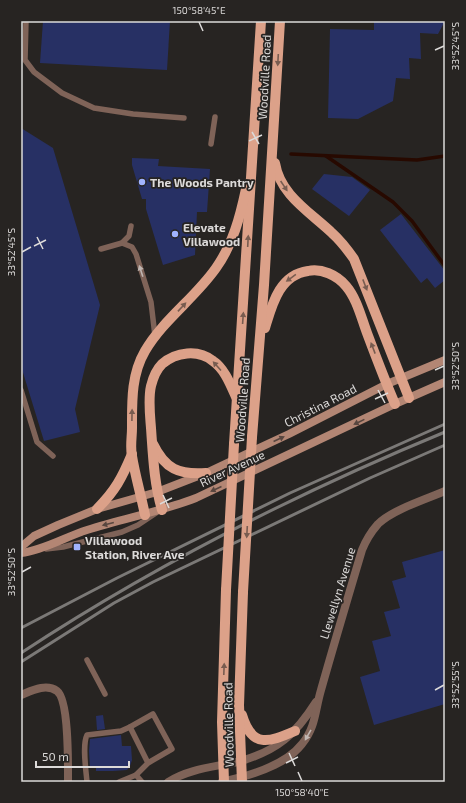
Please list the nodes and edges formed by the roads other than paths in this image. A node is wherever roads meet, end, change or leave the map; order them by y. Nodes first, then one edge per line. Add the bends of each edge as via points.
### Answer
1 (26, 21) edge
2 (261, 21) edge
3 (280, 21) edge
4 (215, 117) dead end
5 (184, 118) dead end
6 (211, 144) dead end
7 (272, 150) junction
8 (253, 158) junction
9 (131, 226) dead end
10 (122, 243) junction
11 (101, 249) dead end
12 (155, 336) junction
13 (259, 348) junction
14 (445, 360) edge
15 (402, 378) junction
16 (445, 382) edge
17 (387, 384) junction
18 (21, 390) edge
19 (410, 398) junction
20 (238, 399) junction
21 (395, 404) junction
22 (152, 442) junction
23 (132, 454) junction
24 (53, 456) dead end
25 (206, 473) junction
26 (445, 491) edge
27 (157, 492) junction
28 (141, 496) junction
29 (97, 509) junction
30 (162, 510) junction
31 (146, 515) junction
32 (21, 547) edge
33 (38, 550) junction
34 (21, 553) edge
35 (87, 660) dead end
36 (105, 694) dead end
37 (21, 695) edge
38 (318, 698) junction
39 (239, 705) junction
40 (130, 726) junction
41 (295, 730) junction
42 (241, 761) junction
43 (148, 763) junction
44 (223, 765) junction
45 (136, 775) junction
46 (242, 779) edge
47 (68, 782) edge
48 (87, 782) edge
49 (118, 782) edge
50 (142, 782) edge
51 (168, 782) edge
52 (223, 782) edge

1 - 5 lane via 25,60 34,72 62,93 94,108
2 - 8 main road, Woodville Road
3 -> 7 main road, Woodville Road
4 - 6 lane
7 - 13 main road, Woodville Road
7 -> 15 main road via 276,173 285,188 345,246 354,259
12 -> 8 main road via 200,288 225,255 240,218
20 -> 8 main road, Woodville Road
9 - 10 lane via 129,236
10 - 11 lane
12 -> 10 lane via 151,302 136,254 132,247
23 -> 12 main road via 132,390 145,352
17 -> 13 main road via 352,295 345,285 326,272 302,272 292,276 283,285 270,310
13 -> 39 main road, Woodville Road, bridge via 243,592
14 - 15 main road, Christina Road
15 - 17 main road, Christina Road
15 - 19 main road
16 - 19 main road, River Avenue
17 - 21 main road
25 -> 17 main road, Christina Road
18 - 24 lane via 38,442
19 - 21 main road, River Avenue
20 -> 22 main road via 213,360 192,353 171,358 161,365 151,387
44 -> 20 main road, Woodville Road, bridge via 226,590
21 -> 30 main road, River Avenue via 213,490
22 - 25 main road via 163,461 175,470 185,473
22 - 27 main road
23 - 28 main road
23 - 29 main road via 121,479 110,496
25 - 27 main road, River Avenue
26 - 38 street, Llewellyn Avenue via 391,515 380,522 366,540
27 - 28 main road, River Avenue
27 - 30 main road
28 - 29 main road, River Avenue
28 - 31 main road
29 - 32 main road, River Avenue via 34,536
30 - 31 main road, River Avenue
30 - 33 lane via 122,532 63,547
31 -> 33 main road, River Avenue via 87,530
33 - 34 main road, River Avenue
35 - 36 lane
37 - 47 street via 39,688 50,688 57,691 62,698
38 - 41 street, Llewellyn Avenue
38 -> 46 street, Llewellyn Avenue via 314,724 295,753
39 - 41 main road via 243,719 255,737 273,740
39 - 42 main road, Woodville Road
40 - 43 lane
40 - 43 lane via 153,714 172,749
40 - 48 lane via 121,731 87,735
41 - 42 street, Llewellyn Avenue via 264,754
42 - 44 street, Llewellyn Avenue
42 - 46 main road, Woodville Road
43 - 45 lane
44 - 51 street, Llewellyn Avenue via 205,768
44 - 52 main road, Woodville Road
45 - 49 lane
45 - 50 lane
46 - 52 street, Llewellyn Avenue

